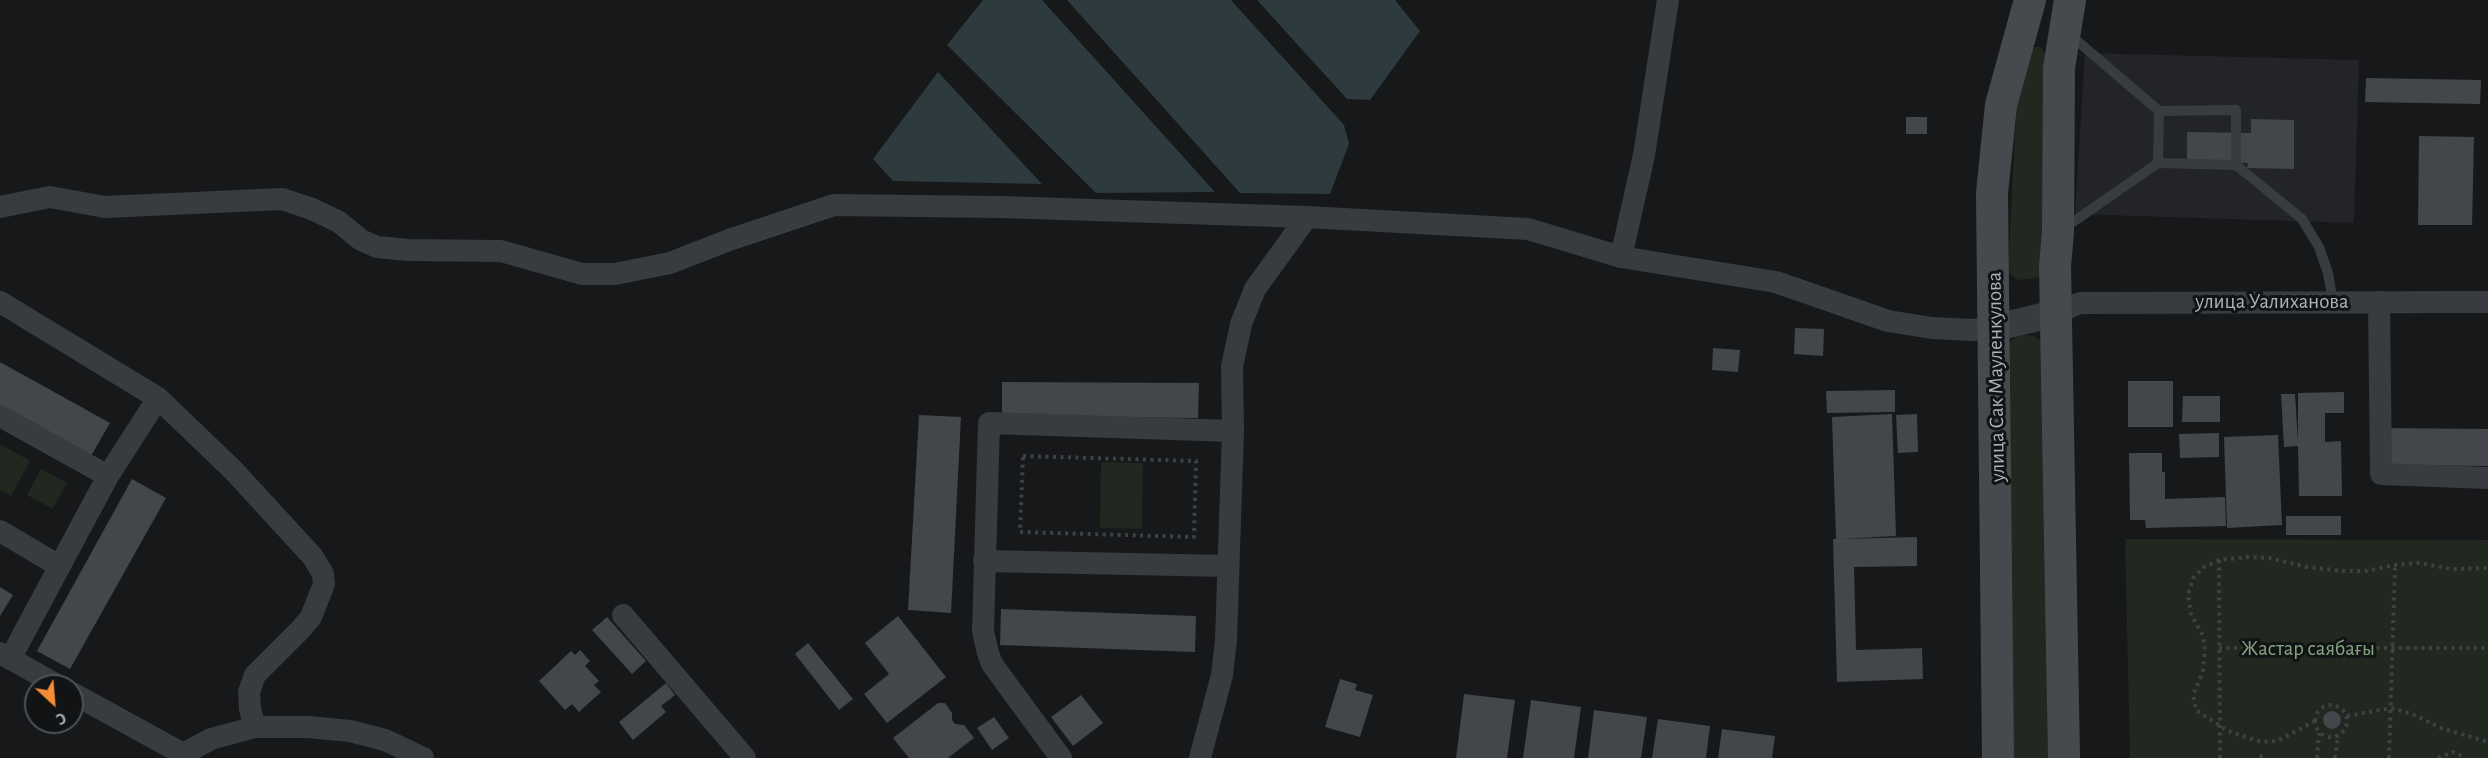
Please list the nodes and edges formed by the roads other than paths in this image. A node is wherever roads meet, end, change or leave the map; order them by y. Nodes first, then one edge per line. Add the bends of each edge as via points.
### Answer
1 (1668, 0) edge
2 (2030, 0) edge
3 (2067, 15) edge
4 (2159, 111) junction
5 (2158, 163) junction
6 (2236, 165) junction
7 (0, 207) edge
8 (1306, 217) junction
9 (2058, 232) junction
10 (1621, 256) junction
11 (0, 302) edge
12 (2333, 302) junction
13 (2379, 302) junction
14 (2488, 302) edge
15 (2057, 313) junction
16 (1994, 328) junction
17 (158, 398) junction
18 (0, 416) edge
19 (1233, 431) junction
20 (108, 476) junction
21 (2488, 478) edge
22 (0, 531) edge
23 (984, 561) junction
24 (59, 566) junction
25 (1227, 566) junction
26 (623, 615) dead end
27 (5, 656) edge
28 (37, 674) edge
29 (84, 700) edge
30 (255, 727) junction
31 (183, 756) edge
32 (423, 758) edge
33 (745, 758) edge
34 (1061, 758) edge
35 (1200, 758) edge
36 (1998, 758) edge
37 (2064, 758) edge

1 - 10 street via 1644,154
2 - 16 main road, улица Сак Мауленкулова via 2001,105 1992,194
3 - 4 lane
3 - 9 main road via 2059,68
4 - 5 lane
4 - 6 lane via 2236,110
5 - 6 lane
5 - 9 lane
6 - 12 lane via 2302,219 2319,247
7 - 8 street via 50,197 105,207 282,199 339,222 377,247 501,251 582,274 615,274 670,263 834,205
8 - 10 street via 1528,229
8 - 19 street via 1254,289 1240,324 1232,367
9 - 15 main road
10 - 16 street via 1776,282 1888,321 1932,328
11 - 17 street
12 - 13 street, улица Уалиханова
12 - 15 street, улица Уалиханова via 2080,303
13 - 14 street, улица Уалиханова
13 - 21 street via 2381,474
15 - 16 street
15 - 37 main road
16 - 36 main road, улица Сак Мауленкулова
17 - 20 street
17 - 30 street via 286,526 323,574 324,584 311,616 255,675 249,692
18 - 20 street
19 - 23 street via 989,423
19 - 25 street
20 - 24 street
22 - 24 street
23 - 25 street
23 - 34 street via 983,631 992,664
24 - 27 street
25 - 35 street via 1222,675
26 - 33 street
27 - 28 street
29 - 31 street
30 - 31 street via 210,739
30 - 32 street via 350,731 385,740

